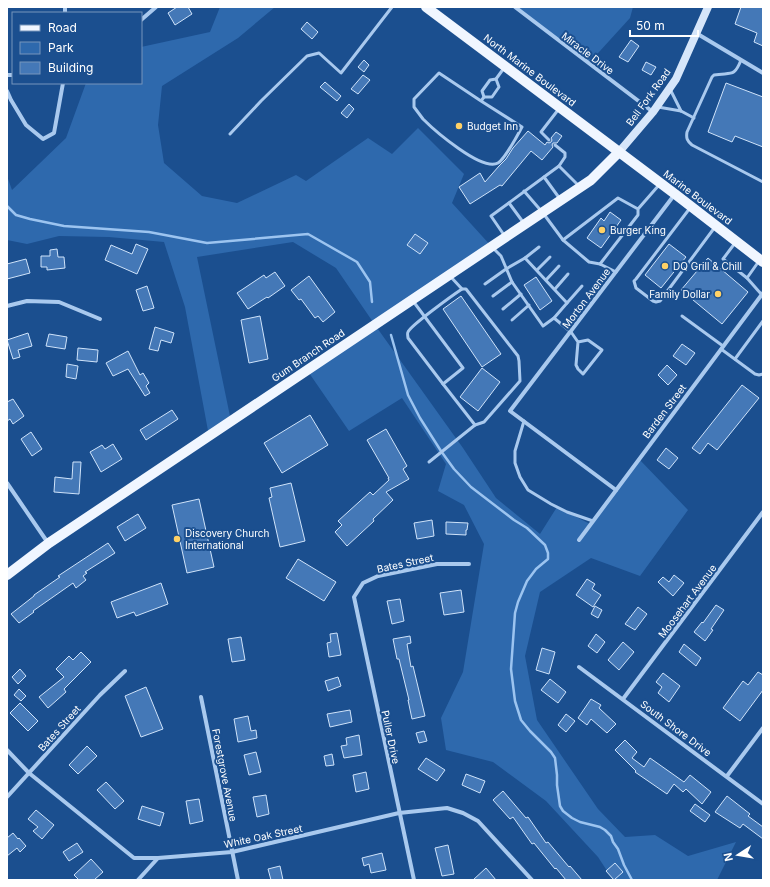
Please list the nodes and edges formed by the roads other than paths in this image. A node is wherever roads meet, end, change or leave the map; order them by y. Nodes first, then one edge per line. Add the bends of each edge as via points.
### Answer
1 (156, 7) edge
2 (392, 7) edge
3 (426, 7) edge
4 (515, 7) edge
5 (708, 7) edge
6 (142, 19) edge
7 (696, 33) junction
8 (741, 60) junction
9 (505, 67) junction
10 (763, 73) edge
11 (496, 79) junction
12 (63, 84) edge
13 (669, 88) junction
14 (7, 91) edge
15 (484, 97) junction
16 (481, 101) junction
17 (560, 108) junction
18 (654, 109) junction
19 (681, 110) junction
20 (694, 118) junction
21 (230, 134) dead end
22 (549, 140) dead end
23 (555, 145) dead end
24 (619, 152) junction
25 (559, 166) junction
26 (544, 177) junction
27 (763, 182) edge
28 (660, 183) junction
29 (580, 188) junction
30 (524, 191) junction
31 (675, 194) junction
32 (561, 200) junction
33 (509, 203) junction
34 (691, 207) junction
35 (638, 209) junction
36 (543, 212) junction
37 (525, 225) junction
38 (716, 225) junction
39 (506, 237) junction
40 (563, 240) junction
41 (736, 241) junction
42 (492, 247) junction
43 (539, 247) dead end
44 (550, 257) dead end
45 (525, 258) junction
46 (762, 261) edge
47 (600, 264) junction
48 (559, 266) dead end
49 (506, 269) junction
50 (537, 270) junction
51 (616, 272) junction
52 (568, 274) dead end
53 (450, 275) junction
54 (747, 278) junction
55 (546, 280) junction
56 (512, 282) junction
57 (485, 284) dead end
58 (582, 286) dead end
59 (462, 289) junction
60 (555, 290) junction
61 (521, 294) junction
62 (762, 294) edge
63 (493, 296) dead end
64 (412, 300) junction
65 (567, 303) junction
66 (529, 305) junction
67 (7, 306) edge
68 (503, 309) dead end
69 (682, 316) dead end
70 (425, 317) junction
71 (554, 318) junction
72 (100, 319) dead end
73 (512, 320) dead end
74 (763, 321) edge
75 (571, 332) junction
76 (578, 342) junction
77 (722, 348) junction
78 (735, 359) junction
79 (763, 374) edge
80 (443, 384) junction
81 (524, 421) junction
82 (474, 425) junction
83 (428, 462) dead end
84 (7, 483) edge
85 (616, 490) junction
86 (763, 512) edge
87 (593, 521) junction
88 (579, 540) dead end
89 (49, 543) junction
90 (469, 564) dead end
91 (7, 575) edge
92 (354, 597) joint
93 (580, 667) dead end
94 (125, 671) dead end
95 (201, 697) dead end
96 (623, 699) junction
97 (763, 728) edge
98 (7, 750) edge
99 (29, 773) junction
100 (727, 776) junction
101 (7, 797) edge
102 (763, 804) edge
103 (399, 813) junction
104 (232, 852) junction
105 (158, 858) junction
106 (138, 880) edge
107 (238, 880) edge
108 (414, 880) edge
109 (532, 880) edge

1 - 6 street
2 - 21 lane via 341,73 319,53 307,56
3 - 9 main road, North Marine Boulevard
4 - 18 street, Miracle Drive
5 - 7 main road, Bell Fork Road
7 - 8 street
7 - 13 main road, Bell Fork Road
8 - 10 street
8 - 20 lane via 735,72 714,75
9 - 11 lane
9 - 17 main road, North Marine Boulevard
11 - 15 lane via 490,80 482,91
11 - 15 lane via 499,87 492,97
12 - 14 street via 54,133 43,139 26,125
13 - 18 main road, Bell Fork Road
13 - 19 lane
15 - 16 lane
16 - 16 lane via 439,73 414,99 414,107 423,119 456,147 480,162 492,165 503,158 522,127
17 - 22 lane via 541,132
17 - 24 main road, North Marine Boulevard
18 - 19 lane
18 - 24 main road, Bell Fork Road
19 - 20 lane
20 - 27 lane via 686,137 692,145
23 - 25 lane via 565,157
24 - 28 main road, Marine Boulevard
24 - 29 main road, Gum Branch Road
25 - 26 lane
25 - 29 lane
26 - 30 lane
26 - 32 lane
28 - 31 main road, Marine Boulevard
28 - 35 lane
29 - 32 main road, Gum Branch Road
30 - 33 lane
30 - 36 lane
31 - 34 main road, Marine Boulevard
31 - 51 street, Morton Avenue
32 - 36 main road, Gum Branch Road
33 - 37 lane
33 - 39 lane via 491,216
34 - 38 main road, Marine Boulevard
34 - 38 lane via 634,281 636,288 654,302 660,301
35 - 40 lane via 618,198
35 - 47 lane via 638,215
36 - 37 main road, Gum Branch Road
36 - 40 lane
37 - 39 main road, Gum Branch Road
38 - 41 main road, Marine Boulevard
39 - 42 main road, Gum Branch Road
40 - 47 lane via 590,262
41 - 46 main road, Marine Boulevard
41 - 54 lane via 723,259
42 - 49 lane via 501,256
42 - 53 main road, Gum Branch Road
43 - 45 lane
44 - 50 lane
45 - 49 lane
45 - 50 lane
46 - 54 lane
47 - 51 lane
48 - 55 lane
49 - 56 lane
49 - 57 lane
50 - 55 lane
51 - 75 street, Morton Avenue
52 - 60 lane
53 - 59 lane
53 - 64 main road, Gum Branch Road
54 - 62 lane
55 - 60 lane
56 - 61 lane
56 - 63 lane
58 - 65 lane
59 - 70 lane
59 - 82 lane via 466,289 518,356 519,361 520,382 484,422
60 - 65 lane
61 - 66 lane
61 - 68 lane
62 - 77 street, Barden Street
64 - 70 lane
64 - 89 main road, Gum Branch Road
65 - 71 lane
66 - 71 lane via 544,326
66 - 73 lane
67 - 72 street via 27,301 59,302
69 - 77 lane
70 - 80 lane via 410,329 407,333 408,338
70 - 80 lane via 463,368
71 - 75 lane
74 - 78 lane
75 - 76 lane
75 - 81 street, Morton Avenue via 510,411
76 - 76 lane via 576,365 583,374 602,350 588,340
77 - 78 lane
77 - 85 street, Barden Street
78 - 79 lane via 755,374
80 - 82 lane
81 - 85 street
81 - 87 lane via 515,464 528,490 567,512
82 - 83 lane
84 - 89 street
85 - 87 street, Barden Street
86 - 96 street, Moosehart Avenue
87 - 88 street, Barden Street
89 - 91 main road, Gum Branch Road
90 - 92 street, Bates Street via 437,564 378,576 363,583
92 - 103 street, Puller Drive
93 - 96 street, South Shore Drive
94 - 99 street, Bates Street
95 - 104 street, Forestgrove Avenue
96 - 100 street, South Shore Drive
97 - 100 street
98 - 99 street, White Oak Street
99 - 101 street, Bates Street
99 - 105 street, White Oak Street via 134,858
100 - 102 street, South Shore Drive
103 - 104 street, White Oak Street
103 - 108 street, Puller Drive
103 - 109 street, White Oak Street via 447,808 463,813 478,821
104 - 105 street, White Oak Street
104 - 107 street, Forestgrove Avenue
105 - 106 street

